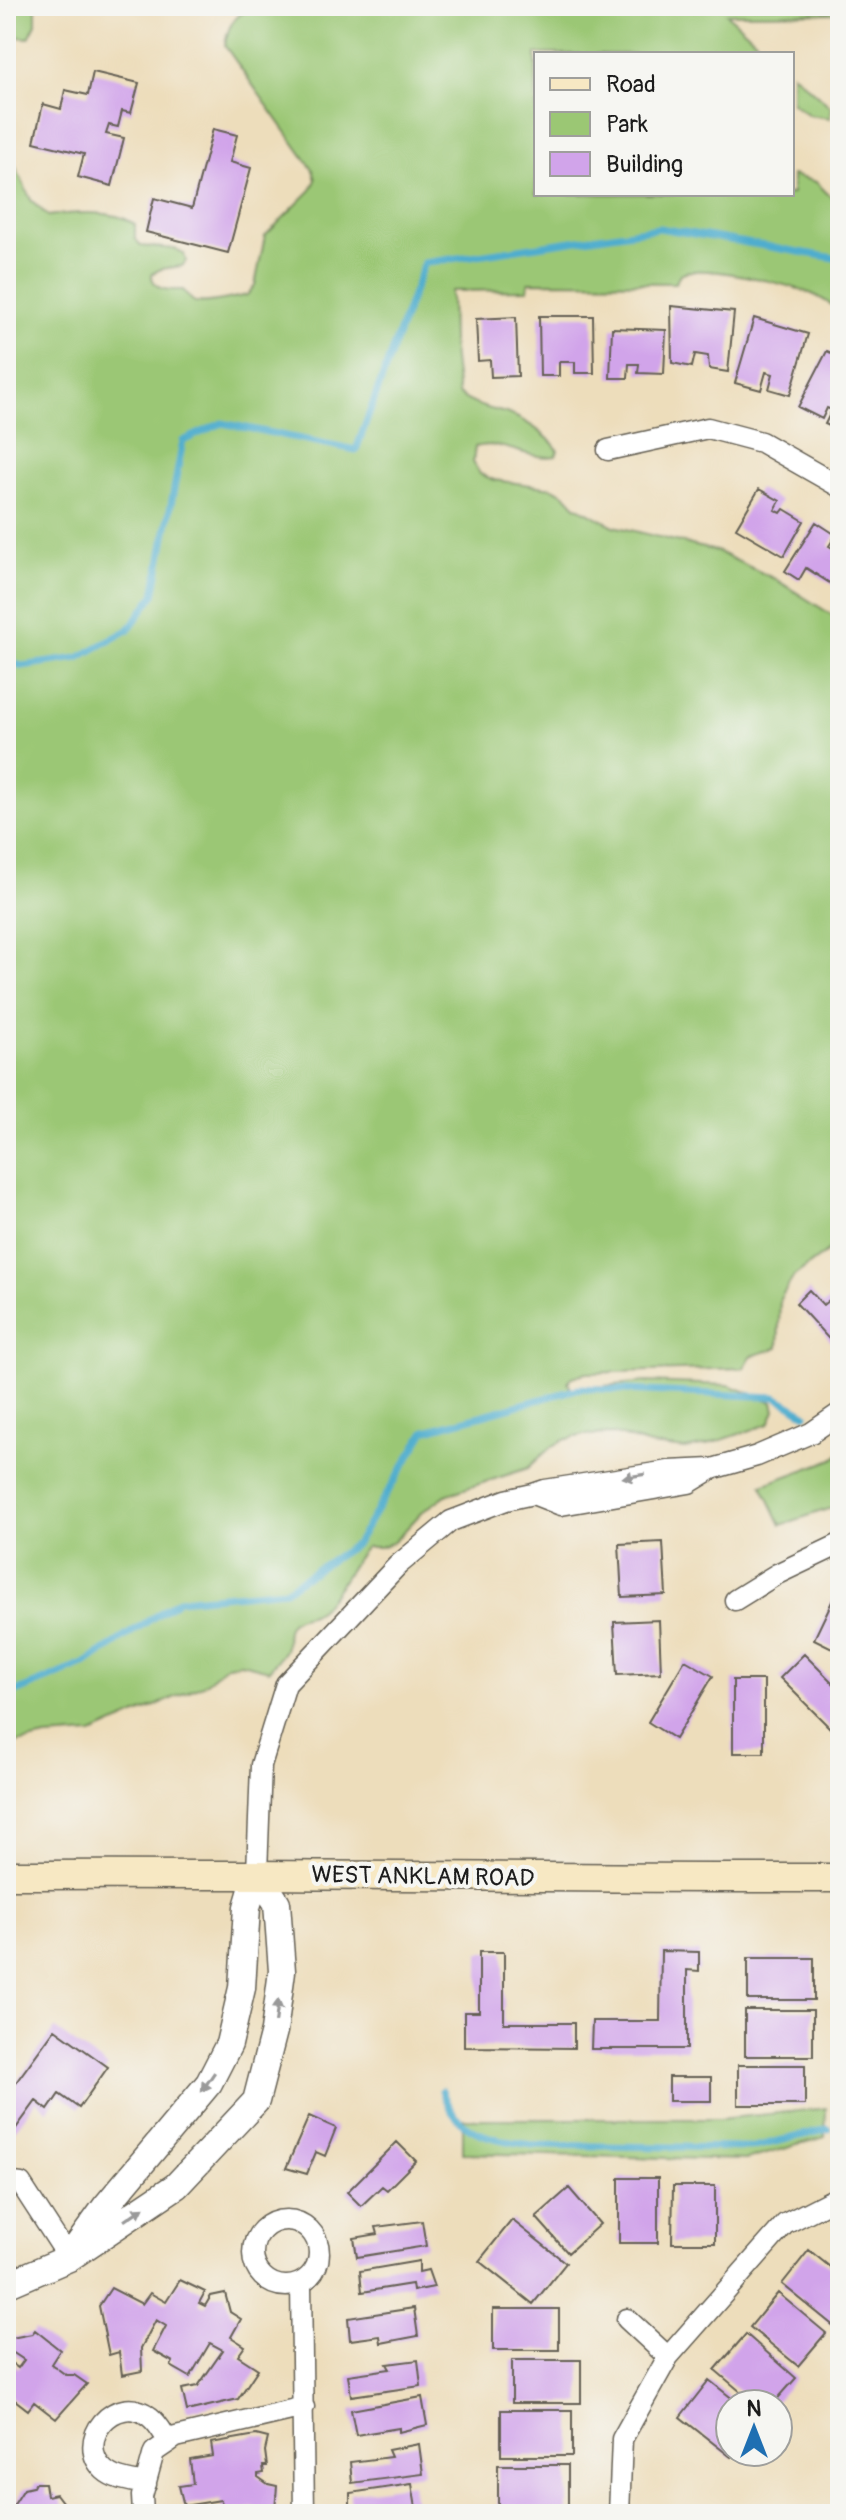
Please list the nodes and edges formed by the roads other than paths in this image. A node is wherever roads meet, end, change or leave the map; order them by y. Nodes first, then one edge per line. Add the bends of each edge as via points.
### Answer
1 (608, 450) dead end
2 (840, 487) edge
3 (840, 1413) edge
4 (840, 1544) edge
5 (735, 1600) dead end
6 (257, 1873) junction
7 (6, 1875) edge
8 (840, 1878) edge
9 (6, 2182) edge
10 (840, 2196) edge
11 (69, 2258) junction
12 (301, 2283) dead end
13 (6, 2285) edge
14 (627, 2319) dead end
15 (668, 2357) junction
16 (304, 2407) junction
17 (169, 2442) junction
18 (146, 2484) junction
19 (143, 2514) edge
20 (304, 2514) edge
21 (619, 2514) edge

1 - 2 street via 708,428 761,442
3 - 6 street via 811,1433 712,1469 545,1490 451,1521 398,1565 286,1684 261,1765
4 - 5 street
6 - 7 main road, WEST ANKLAM ROAD
6 - 8 main road, WEST ANKLAM ROAD
6 -> 11 street via 247,1907 242,1988 229,2044 209,2083
11 -> 6 street via 176,2186 256,2101 282,1971 277,1903
9 - 11 street via 21,2184
10 - 15 street via 785,2224
11 - 13 street
12 - 16 street
14 - 15 street
15 - 21 street via 622,2439
16 - 17 street
16 - 20 street
17 - 18 street via 154,2452
17 - 18 street via 157,2423 138,2410 115,2412 98,2427 93,2450 104,2470
18 - 19 street

